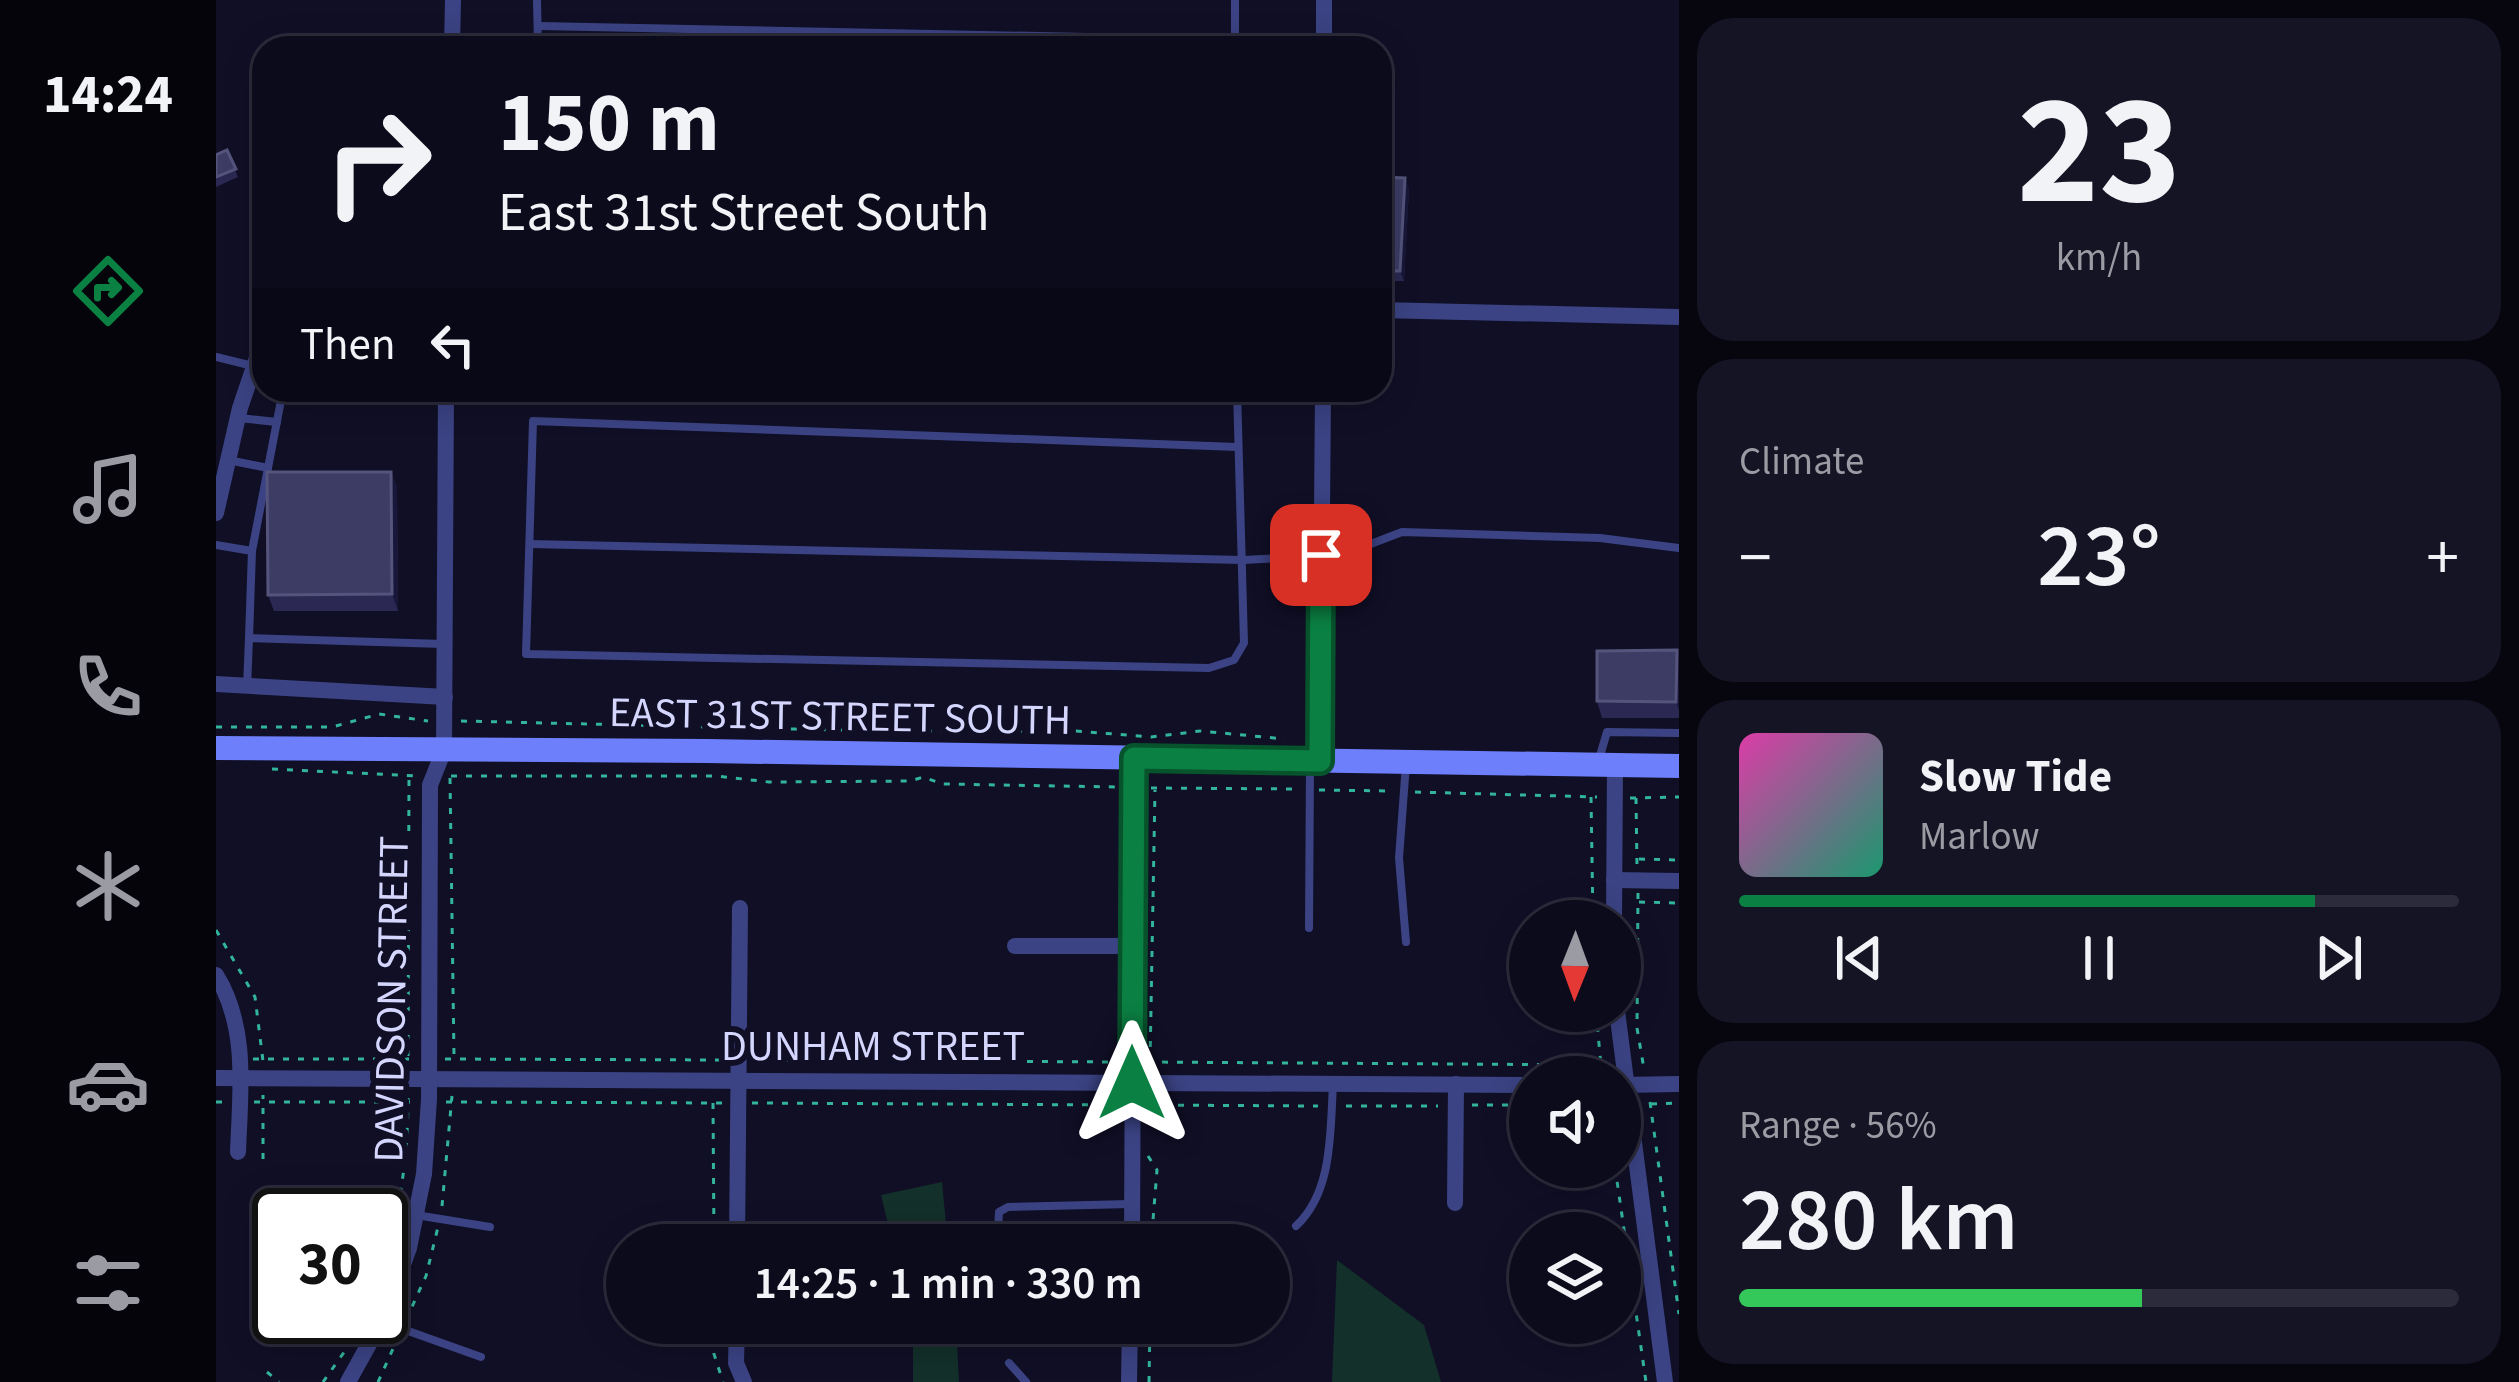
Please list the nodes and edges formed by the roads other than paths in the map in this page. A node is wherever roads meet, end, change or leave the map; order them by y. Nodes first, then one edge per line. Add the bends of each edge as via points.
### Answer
1 (453, 0) edge
2 (537, 0) edge
3 (1235, 0) edge
4 (1324, 0) edge
5 (538, 26) junction
6 (452, 36) edge
7 (538, 36) edge
8 (925, 36) edge
9 (1235, 36) edge
10 (1324, 36) edge
11 (1392, 310) edge
12 (1679, 317) edge
13 (216, 357) edge
14 (252, 366) edge
15 (252, 372) edge
16 (281, 402) edge
17 (446, 402) edge
18 (1237, 402) edge
19 (1323, 402) edge
20 (238, 418) junction
21 (277, 422) junction
22 (1237, 447) junction
23 (228, 460) junction
24 (268, 468) junction
25 (216, 513) edge
26 (530, 544) junction
27 (216, 545) edge
28 (1679, 548) edge
29 (252, 551) junction
30 (1321, 555) junction
31 (1243, 560) junction
32 (249, 638) junction
33 (445, 644) junction
34 (216, 684) edge
35 (247, 687) junction
36 (445, 697) junction
37 (1679, 733) edge
38 (216, 748) edge
39 (444, 750) junction
40 (1316, 755) junction
41 (1134, 758) junction
42 (1406, 763) junction
43 (1606, 765) junction
44 (1679, 766) edge
45 (1614, 880) junction
46 (1679, 881) edge
47 (1614, 900) edge
48 (740, 908) dead end
49 (1309, 928) dead end
50 (1406, 942) dead end
51 (1015, 946) dead end
52 (1132, 946) junction
53 (216, 975) edge
54 (241, 1068) junction
55 (429, 1069) junction
56 (216, 1078) edge
57 (738, 1081) junction
58 (1132, 1083) junction
59 (1333, 1084) junction
60 (1456, 1084) junction
61 (1509, 1084) edge
62 (1641, 1084) edge
63 (1679, 1084) edge
64 (238, 1152) dead end
65 (1638, 1188) edge
66 (1455, 1203) dead end
67 (1132, 1204) junction
68 (416, 1215) junction
69 (737, 1224) edge
70 (998, 1224) edge
71 (1132, 1224) edge
72 (1297, 1226) dead end
73 (490, 1227) dead end
74 (408, 1251) edge
75 (408, 1330) edge
76 (369, 1344) edge
77 (736, 1344) edge
78 (1130, 1344) edge
79 (481, 1357) dead end
80 (1009, 1363) dead end
81 (348, 1382) edge
82 (744, 1382) edge
83 (1026, 1382) edge
84 (1129, 1382) edge
85 (1665, 1382) edge

1 - 6 street
2 - 5 lane
3 - 9 lane
4 - 10 street
5 - 7 lane
5 - 8 lane
11 - 12 street
13 - 14 lane
15 - 20 street
16 - 21 lane
17 - 33 street, DAVIDSON STREET
18 - 22 lane
19 - 30 street
20 - 21 lane
20 - 23 street
21 - 24 lane
22 - 26 lane via 533,421
22 - 31 lane
23 - 24 lane
23 - 25 street
24 - 29 lane
26 - 31 lane
26 - 31 lane via 526,654 549,655 1209,668 1234,660 1244,643
27 - 29 lane
28 - 30 lane via 1402,532
29 - 32 lane
30 - 31 lane
30 - 40 street
32 - 33 lane
32 - 35 lane
33 - 36 street, DAVIDSON STREET
34 - 35 street
35 - 36 street
36 - 39 street, DAVIDSON STREET
37 - 43 lane via 1607,732
38 - 39 street, EAST 31ST STREET SOUTH
39 - 41 street, EAST 31ST STREET SOUTH
39 - 55 street, DAVIDSON STREET via 430,785
40 - 41 street, EAST 31ST STREET SOUTH
40 - 42 street, EAST 31ST STREET SOUTH
40 - 49 lane
41 - 52 street
42 - 43 street, EAST 31ST STREET SOUTH
42 - 50 lane via 1399,858
43 - 44 street, EAST 31ST STREET SOUTH
43 - 45 street via 1615,800
45 - 46 street
45 - 47 street
48 - 57 street
51 - 52 street
52 - 58 street via 1141,1062
53 - 54 street via 229,995
54 - 55 street, DUNHAM STREET
54 - 56 street, DUNHAM STREET
54 - 64 street
55 - 57 street, DUNHAM STREET
55 - 68 street, DAVIDSON STREET
57 - 58 street, DUNHAM STREET
57 - 69 street
58 - 59 street, DUNHAM STREET
58 - 67 street
59 - 60 street, DUNHAM STREET
59 - 72 lane via 1320,1190
60 - 61 street, DUNHAM STREET
60 - 66 street
62 - 63 street
65 - 85 street
67 - 70 lane via 1008,1207
67 - 71 street
68 - 73 lane
68 - 74 street, DAVIDSON STREET
75 - 79 lane
76 - 81 street, DAVIDSON STREET
77 - 82 street
78 - 84 street
80 - 83 lane

